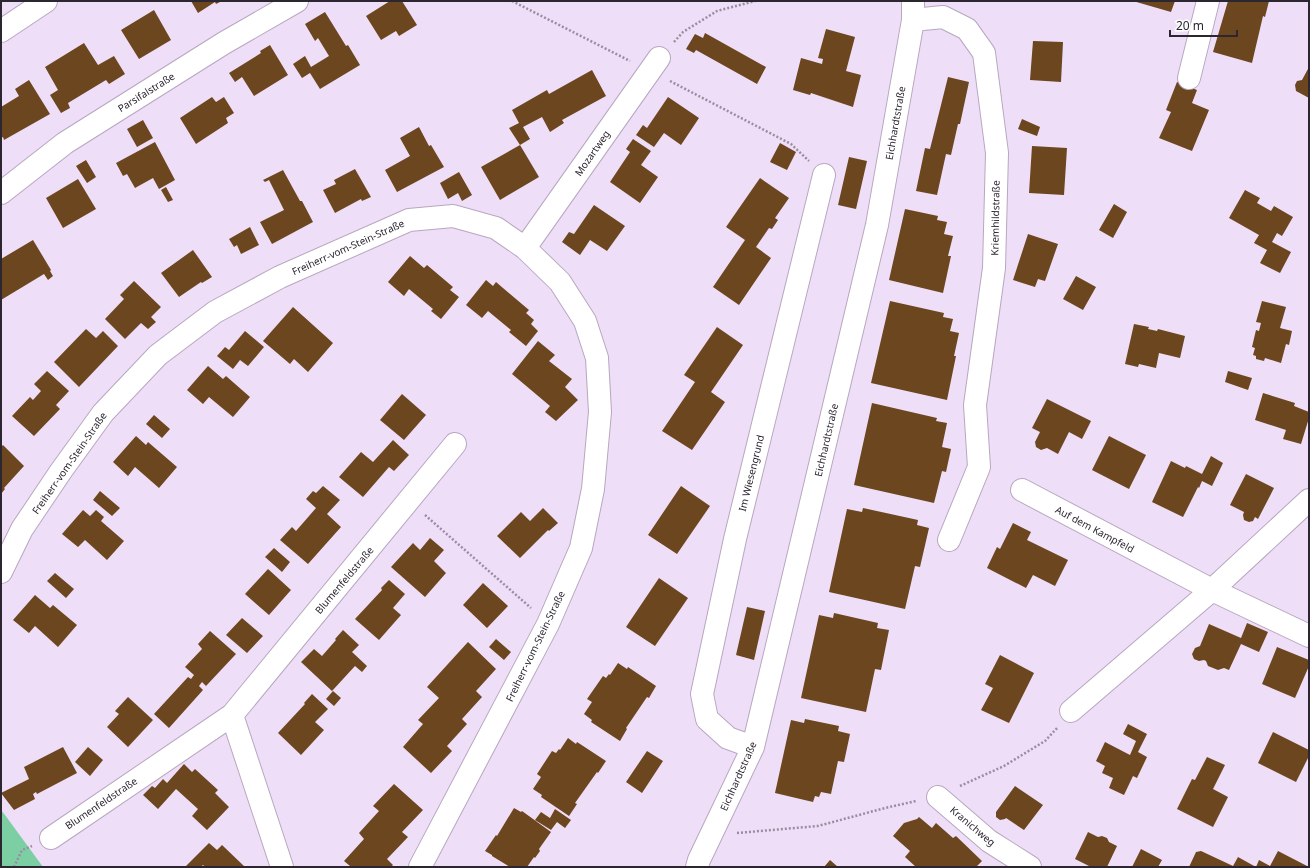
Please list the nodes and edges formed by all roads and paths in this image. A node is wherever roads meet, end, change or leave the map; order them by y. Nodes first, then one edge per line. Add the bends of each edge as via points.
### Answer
1 (46, 1) edge
2 (297, 1) edge
3 (512, 1) edge
4 (755, 1) edge
5 (1208, 1) edge
6 (913, 11) edge
7 (1, 31) edge
8 (655, 65) junction
9 (1189, 78) dead end
10 (824, 175) joint
11 (1, 193) edge
12 (525, 248) junction
13 (456, 444) dead end
14 (1022, 490) dead end
15 (1309, 500) edge
16 (410, 501) junction
17 (949, 540) dead end
18 (1, 572) edge
19 (1212, 590) junction
20 (548, 624) junction
21 (1309, 636) edge
22 (1071, 712) joint
23 (232, 715) junction
24 (753, 747) junction
25 (938, 797) junction
26 (715, 828) junction
27 (50, 838) joint
28 (14, 867) edge
29 (282, 867) edge
30 (420, 867) edge
31 (697, 867) edge
32 (1030, 867) edge

1 - 7 street
2 - 11 street, Parsifalstraße via 224,43 64,143
3 - 8 path
4 - 8 path via 717,11 683,32
5 - 9 street
6 - 17 street, Kriemhildstraße via 943,17 967,29 984,53 997,153 994,268 975,405 979,468
6 - 24 street, Eichhardtstraße via 877,225
8 - 10 path via 791,144
8 - 12 street, Mozartweg
10 - 24 street, Im Wiesengrund via 735,539 702,694 707,719 728,738
12 - 18 street, Freiherr-vom-Stein-Straße via 496,228 453,216 409,220 280,277 215,312 158,356 102,413 22,529
12 - 20 street, Freiherr-vom-Stein-Straße via 560,282 586,321 597,358 600,412 593,489 581,548
13 - 16 street, Blumenfeldstraße
14 - 19 street, Auf dem Kampfeld
15 - 19 street
16 - 20 path
16 - 23 street, Blumenfeldstraße
19 - 21 street, Auf dem Kampfeld
19 - 22 street
20 - 30 street, Freiherr-vom-Stein-Straße
22 - 25 path via 1045,741 1004,766
23 - 27 street, Blumenfeldstraße
23 - 29 street
24 - 26 street, Eichhardtstraße
25 - 26 path via 818,826 736,833
25 - 32 street, Kranichweg via 989,841
26 - 31 street, Eichhardtstraße
27 - 28 path via 22,850

